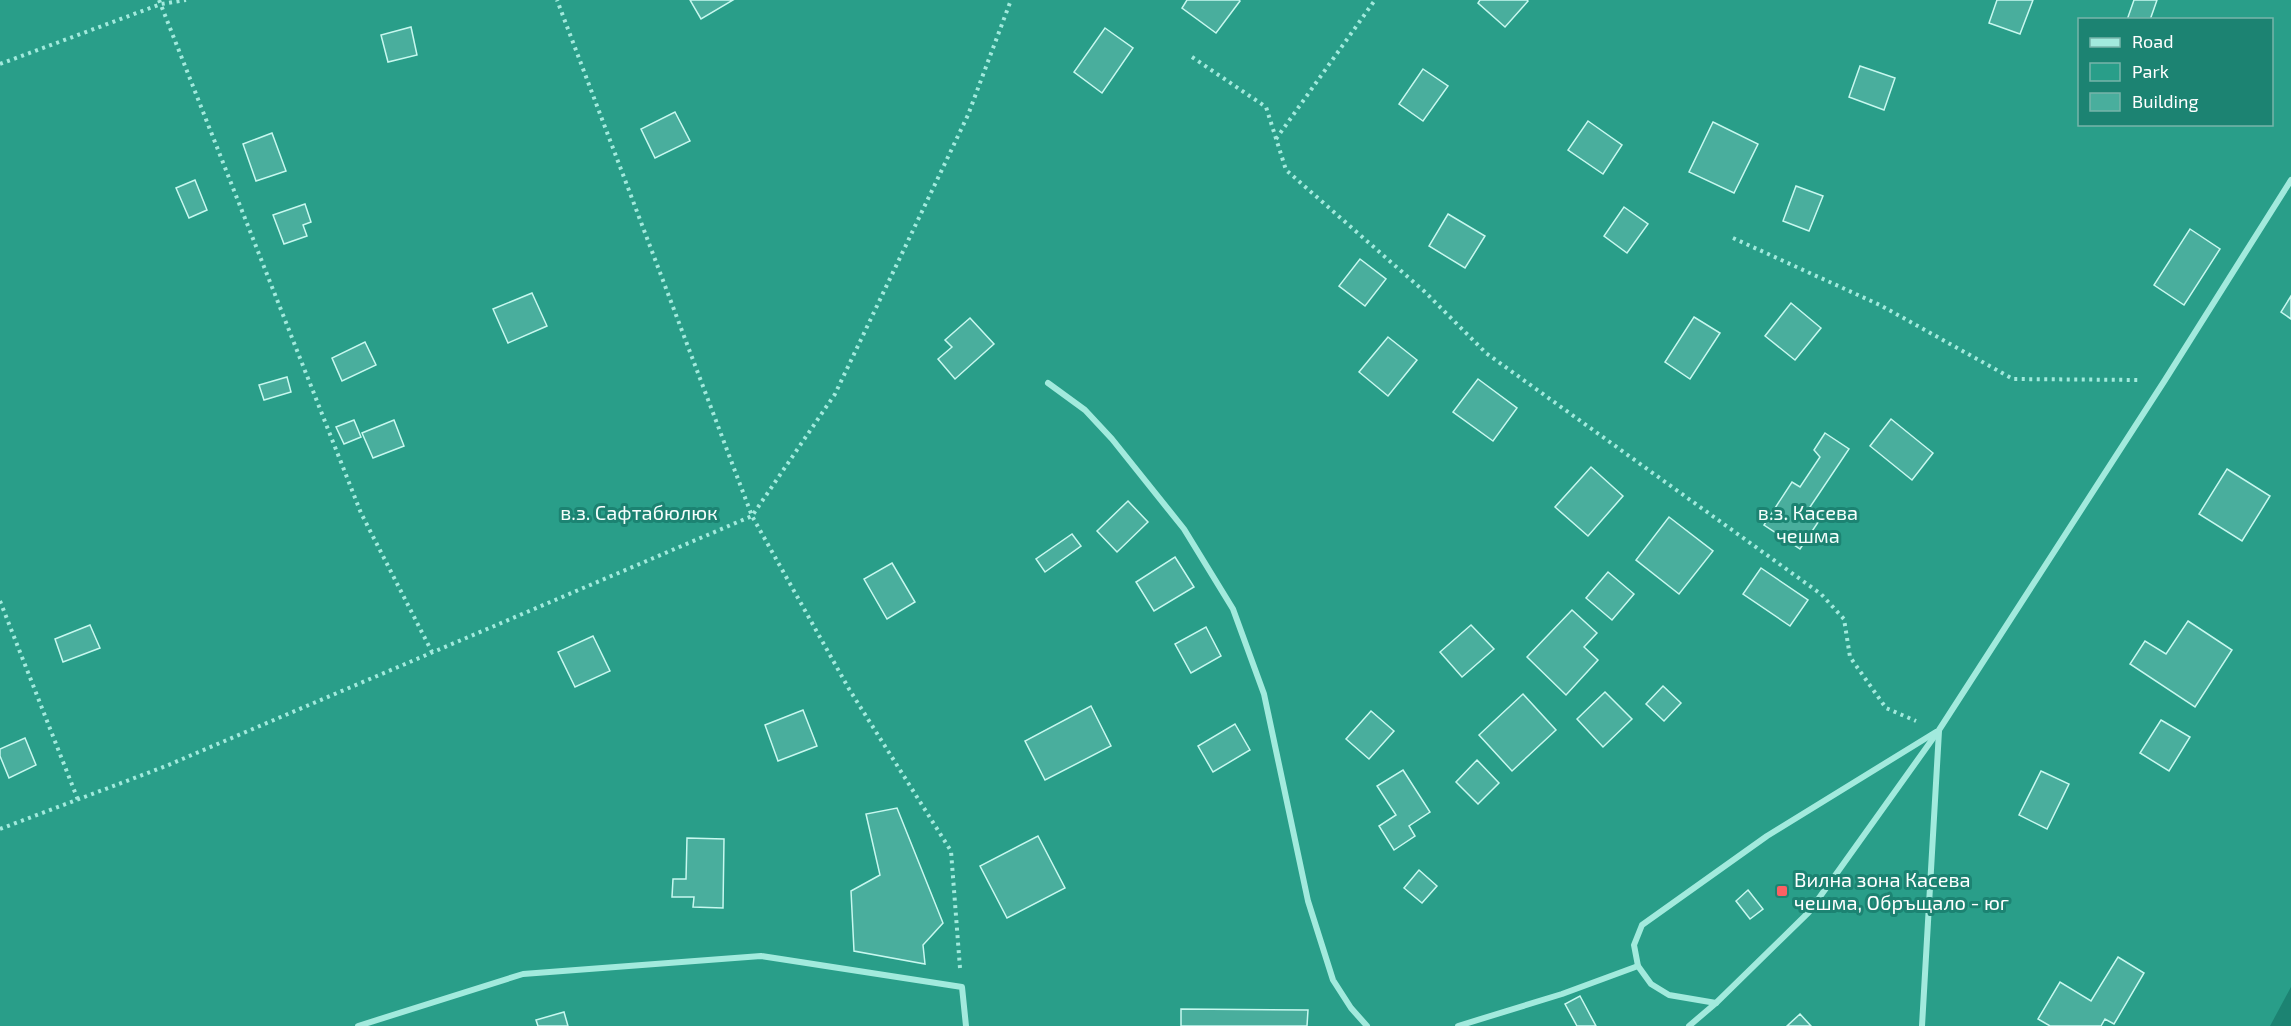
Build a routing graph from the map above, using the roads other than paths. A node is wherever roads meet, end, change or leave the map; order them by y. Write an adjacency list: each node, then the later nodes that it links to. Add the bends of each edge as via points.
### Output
1 (2291, 180): 3 (street)
2 (1048, 383): 8 (street, via 1085,410 1112,439 1184,529 1233,609 1264,694 1308,901 1333,980)
3 (1939, 730): 4 (street, via 1767,836 1642,925 1634,945); 5 (street, via 1809,912); 11 (street)
4 (1638, 966): 5 (street, via 1651,984 1669,995); 9 (street)
5 (1716, 1003): 10 (street)
6 (358, 1026): 7 (street, via 523,974 761,956 962,987)
7 (966, 1026)
8 (1367, 1026)
9 (1458, 1026)
10 (1689, 1026)
11 (1922, 1026)

